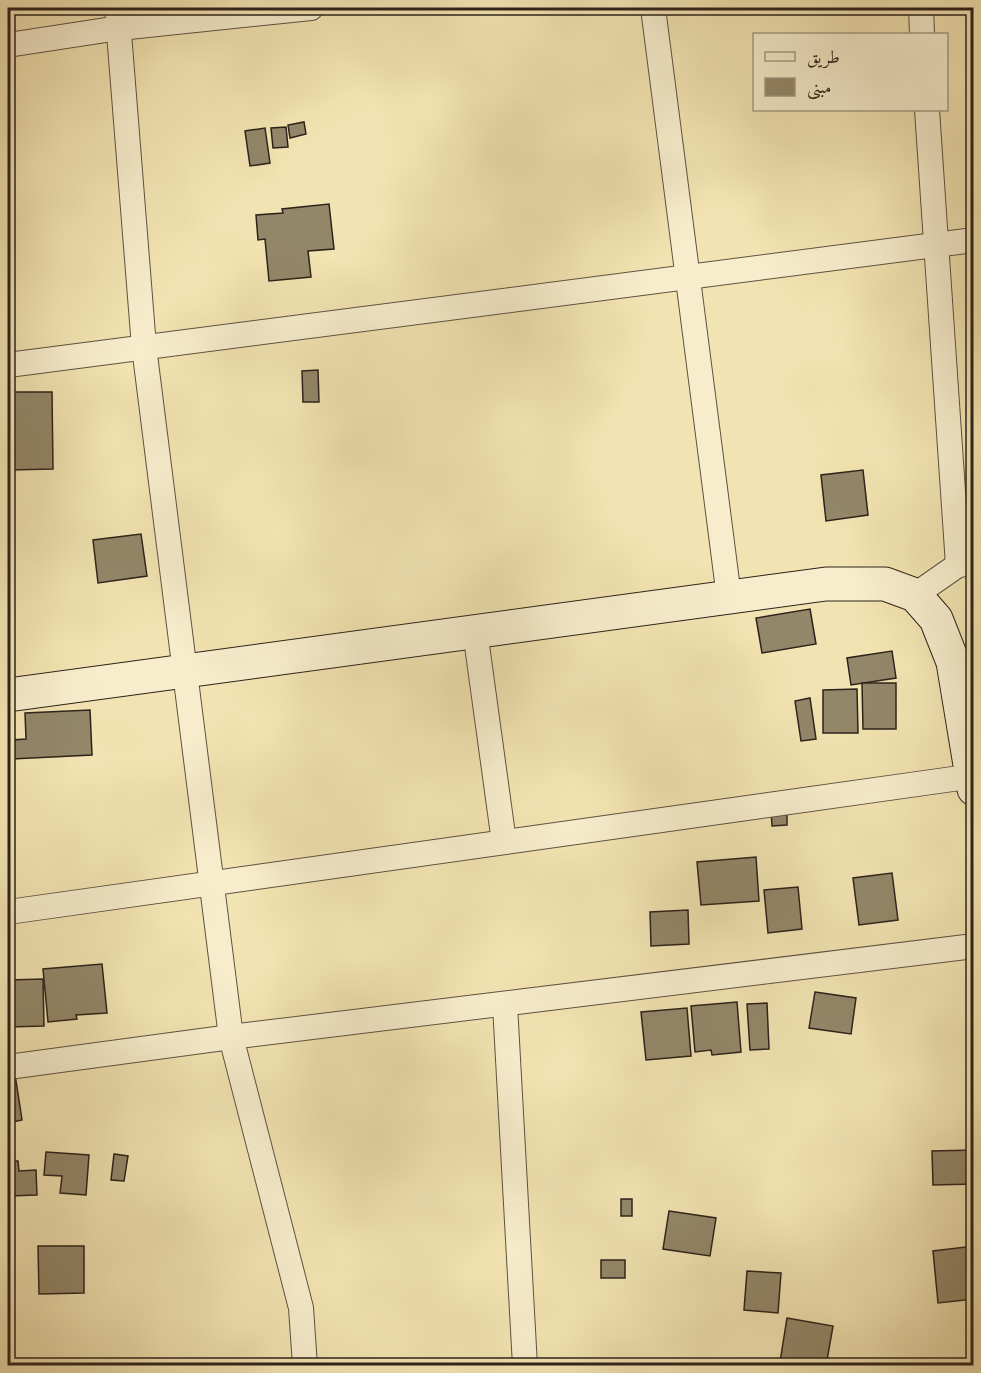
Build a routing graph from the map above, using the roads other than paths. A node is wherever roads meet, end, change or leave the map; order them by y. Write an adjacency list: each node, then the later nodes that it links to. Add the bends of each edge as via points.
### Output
1 (311, 8): 4 (street)
2 (653, 8): 10 (street)
3 (921, 8): 5 (street)
4 (118, 18): 6 (street); 11 (street)
5 (922, 33)
6 (8, 45)
7 (927, 111): 9 (street)
8 (974, 240): 9 (street)
9 (937, 245): 10 (street); 13 (street)
10 (687, 276): 11 (street); 15 (street)
11 (144, 347): 12 (street); 17 (street)
12 (8, 365)
13 (966, 564): 14 (street)
14 (915, 595): 15 (street, via 885,584 826,584); 19 (street, via 936,619 954,662)
15 (729, 597): 16 (street)
16 (475, 632): 17 (street); 20 (street)
17 (185, 671): 18 (street); 21 (street)
18 (8, 695)
19 (973, 781): 20 (street)
20 (504, 842): 21 (street)
21 (212, 883): 22 (street); 25 (street)
22 (8, 912)
23 (974, 946): 24 (street)
24 (505, 1005): 25 (street); 28 (street)
25 (231, 1037): 26 (street); 27 (street, via 301,1308)
26 (8, 1067)
27 (305, 1365)
28 (525, 1365)

